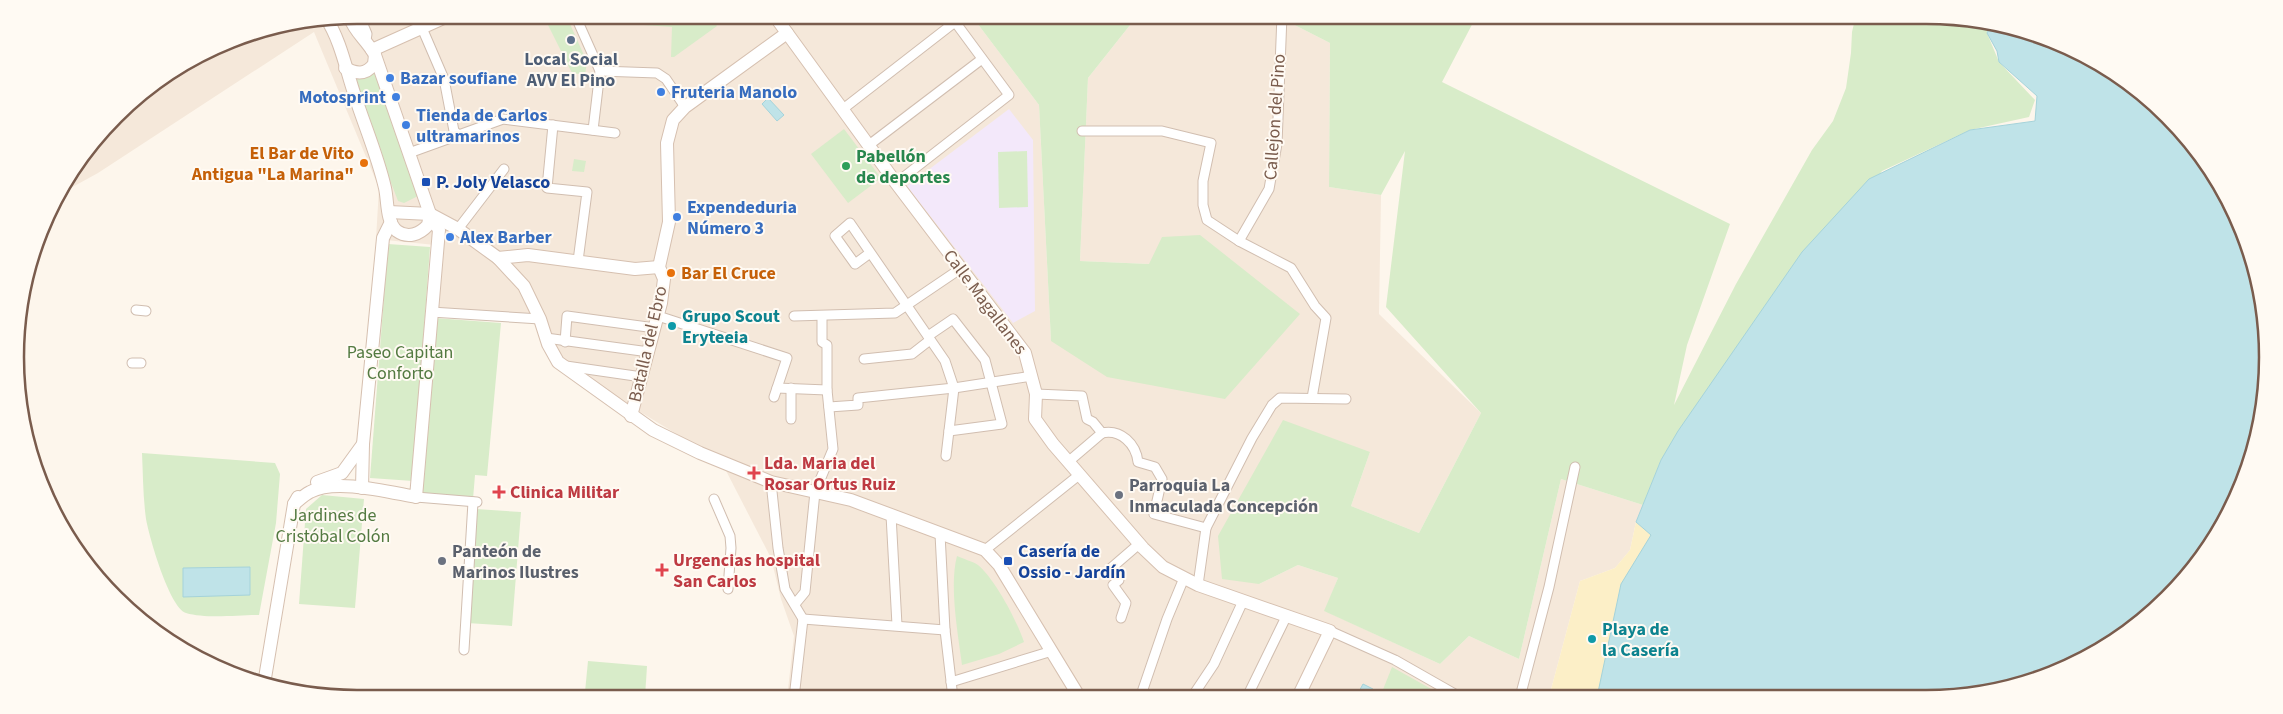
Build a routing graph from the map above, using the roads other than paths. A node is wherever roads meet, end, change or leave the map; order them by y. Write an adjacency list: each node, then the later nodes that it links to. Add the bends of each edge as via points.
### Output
1 (352, 24): 11 (street)
2 (362, 24): 14 (street)
3 (431, 24): 10 (street)
4 (579, 24): 17 (street)
5 (780, 24): 12 (street, Calle Magallanes)
6 (947, 24): 19 (street)
7 (957, 24): 15 (street)
8 (1282, 24): 32 (street, Callejon del Pino, via 1277,144 1269,189)
9 (330, 25): 13 (street)
10 (422, 28): 14 (street); 23 (street, via 444,79)
11 (354, 29): 13 (street); 14 (street)
12 (787, 33): 18 (street, Batalla del Ebro); 19 (street, Calle Magallanes)
13 (337, 36): 16 (street)
14 (371, 49): 16 (street, via 374,64 365,72 359,74); 26 (street)
15 (982, 59): 25 (street); 28 (street, via 1009,95)
16 (345, 68): 30 (street, via 384,182)
17 (600, 71): 18 (street, via 657,73 666,79); 21 (street)
18 (686, 107): 36 (street, Batalla del Ebro, via 673,120 668,143 669,222)
19 (843, 109): 25 (street, Calle Magallanes)
20 (553, 125): 21 (street); 23 (street, via 503,119); 35 (street, via 547,188 586,192)
21 (593, 130): 24 (street)
22 (1082, 131): 32 (street, via 1162,131 1211,144 1203,181 1207,220)
23 (457, 133): 26 (street)
24 (615, 133)
25 (869, 145): 28 (street, Calle Magallanes)
26 (409, 153): 29 (street)
27 (504, 169): 31 (street)
28 (896, 182): 37 (street, Calle Magallanes)
29 (430, 214): 30 (street); 30 (street, via 428,226 413,235 397,231); 31 (street); 39 (street, via 439,230)
30 (390, 217): 64 (street, via 383,238)
31 (458, 229): 34 (street)
32 (1239, 242): 57 (street, via 1291,268 1326,318)
33 (870, 253): 38 (street)
34 (498, 258): 35 (street, via 528,255); 42 (street, via 520,280)
35 (578, 261): 36 (street, via 635,269)
36 (659, 267): 43 (street, Batalla del Ebro, via 664,279)
37 (960, 268): 38 (street); 50 (street, Calle Magallanes, via 1026,353)
38 (908, 305): 41 (street, via 895,313); 45 (street)
39 (431, 312): 42 (street); 72 (street)
40 (794, 316): 41 (street)
41 (822, 317): 55 (street, via 822,342 827,345)
42 (540, 319): 44 (street)
43 (657, 322): 46 (street, via 567,316); 47 (street, Batalla del Ebro); 53 (street, via 787,358 775,392)
44 (546, 338): 46 (street); 49 (street, via 552,354)
45 (929, 338): 48 (street, via 912,354); 52 (street, via 953,319 985,360); 54 (street, via 945,361)
46 (565, 342): 47 (street)
47 (649, 352): 51 (street, Batalla del Ebro)
48 (864, 359)
49 (563, 366): 51 (street); 60 (street)
50 (1032, 376): 52 (street); 56 (street, Calle Magallanes)
51 (642, 377): 60 (street, Batalla del Ebro)
52 (991, 383): 54 (street); 62 (street, via 1002,424)
53 (791, 388): 55 (street); 61 (street)
54 (954, 388): 59 (street); 62 (street)
55 (828, 390): 59 (street)
56 (1036, 394): 63 (street, via 1082,396 1087,419); 66 (street, Calle Magallanes, via 1035,419)
57 (1312, 398): 58 (street); 76 (street, via 1280,398 1272,405)
58 (1346, 399)
59 (829, 408): 71 (street, via 833,449)
60 (631, 416): 69 (street, via 675,441)
61 (791, 420)
62 (949, 431): 65 (street)
63 (1102, 433): 66 (street); 76 (street, via 1120,434 1137,451 1138,462 1154,467 1162,479 1154,514)
64 (363, 444): 70 (street); 74 (street, via 342,473 310,485 299,494)
65 (946, 456)
66 (1068, 462): 68 (street, Calle Magallanes)
67 (1575, 466): 103 (street, via 1549,587)
68 (1079, 475): 78 (street, Calle Magallanes); 79 (street)
69 (772, 482): 71 (street); 84 (street, via 785,589)
70 (362, 488): 72 (street); 74 (street, via 320,488)
71 (814, 492): 75 (street, via 851,500); 84 (street, via 806,592)
72 (416, 497): 91 (street, via 475,502)
73 (714, 499): 82 (street, via 732,548)
74 (294, 504): 93 (street)
75 (891, 515): 77 (street); 88 (street)
76 (1206, 528): 81 (street)
77 (940, 534): 79 (street); 89 (street)
78 (1139, 544): 80 (street, Calle Magallanes, via 1163,567); 86 (street, via 1110,569 1118,580 1114,585 1126,603)
79 (985, 550): 92 (street, via 999,565)
80 (1184, 578): 81 (street, Calle Magallanes); 98 (street)
81 (1198, 586): 83 (street, Calle Magallanes)
82 (728, 589)
83 (1243, 601): 85 (street, Calle Magallanes); 99 (street, via 1214,664)
84 (795, 604): 87 (street)
85 (1287, 615): 90 (street, Calle Magallanes); 100 (street)
86 (1121, 618)
87 (803, 619): 88 (street); 95 (street)
88 (898, 626): 89 (street)
89 (945, 630): 94 (street)
90 (1330, 631): 101 (street); 102 (street, via 1395,660)
91 (464, 650)
92 (1052, 651): 94 (street); 97 (street)
93 (265, 677)
94 (951, 682): 96 (street)
95 (795, 690)
96 (952, 690)
97 (1075, 690)
98 (1143, 690)
99 (1197, 690)
100 (1250, 690)
101 (1301, 690)
102 (1448, 690)
103 (1522, 690)

